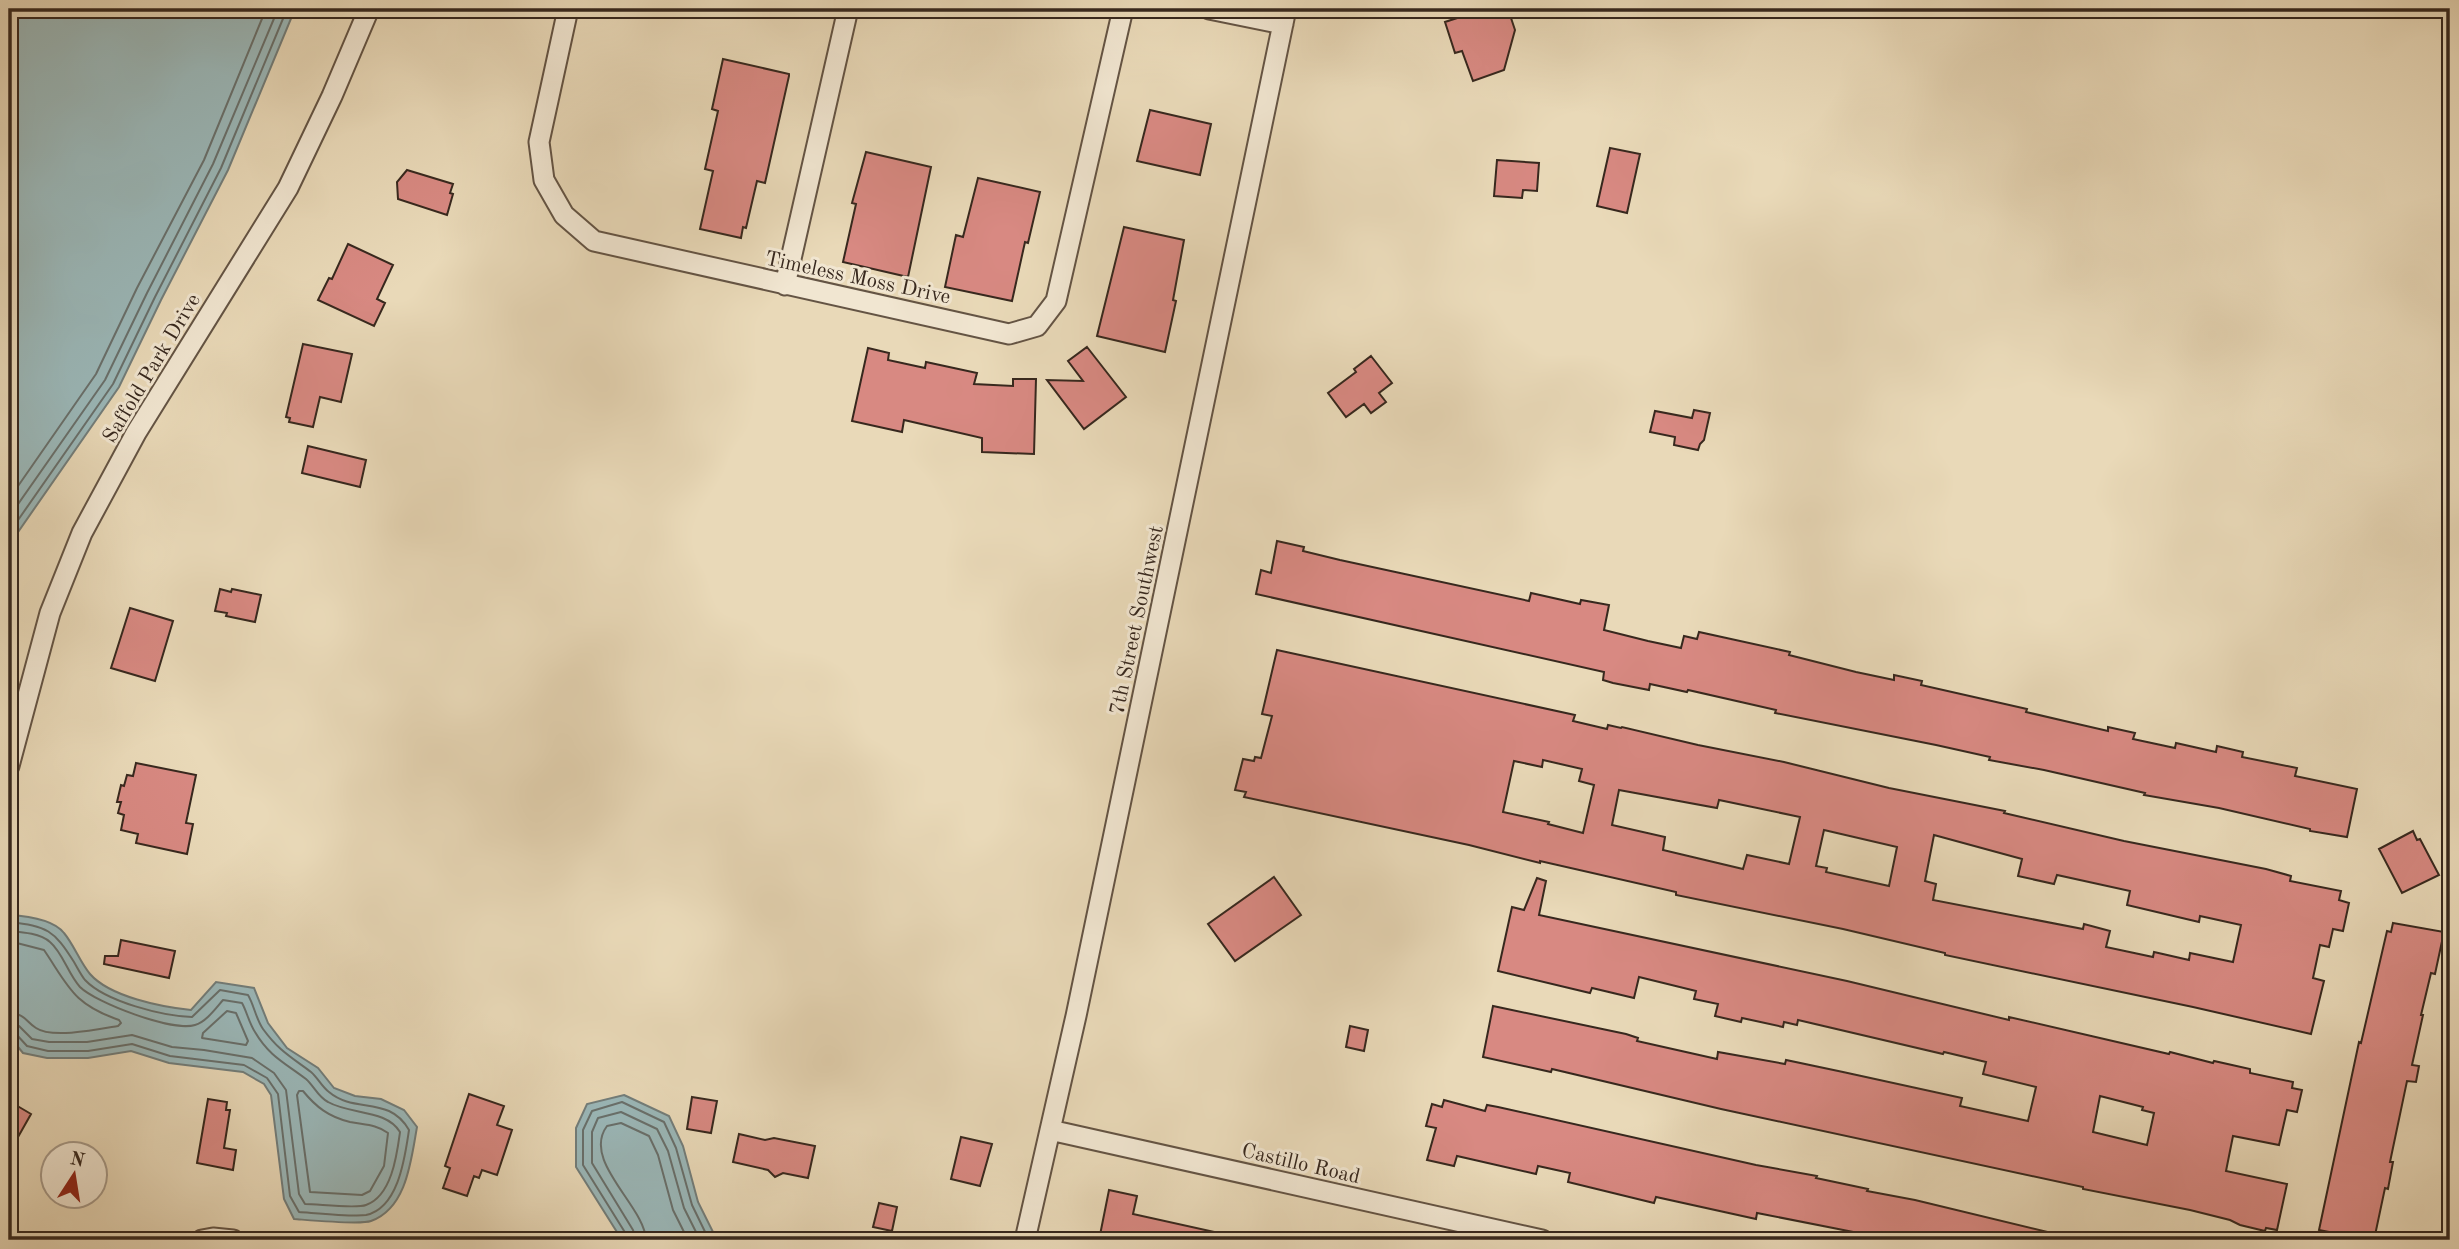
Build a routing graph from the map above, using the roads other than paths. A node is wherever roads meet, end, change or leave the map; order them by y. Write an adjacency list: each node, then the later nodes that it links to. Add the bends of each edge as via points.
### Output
1 (369, 9): 8 (street, Saffold Park Drive, via 288,188 136,433 82,533 50,612)
2 (568, 9): 7 (street, Timeless Moss Drive, via 539,142 544,180 564,215 594,241)
3 (848, 9): 7 (street)
4 (1123, 9): 7 (street, Timeless Moss Drive, via 1056,301 1037,326 1009,334)
5 (1209, 9): 6 (street)
6 (1284, 17): 9 (street, 7th Street Southwest)
7 (785, 285)
8 (9, 766)
9 (1050, 1130): 12 (street, 7th Street Southwest); 13 (street, Castillo Road)
10 (202, 1240): 11 (street)
11 (233, 1240)
12 (1025, 1240)
13 (1542, 1240)

